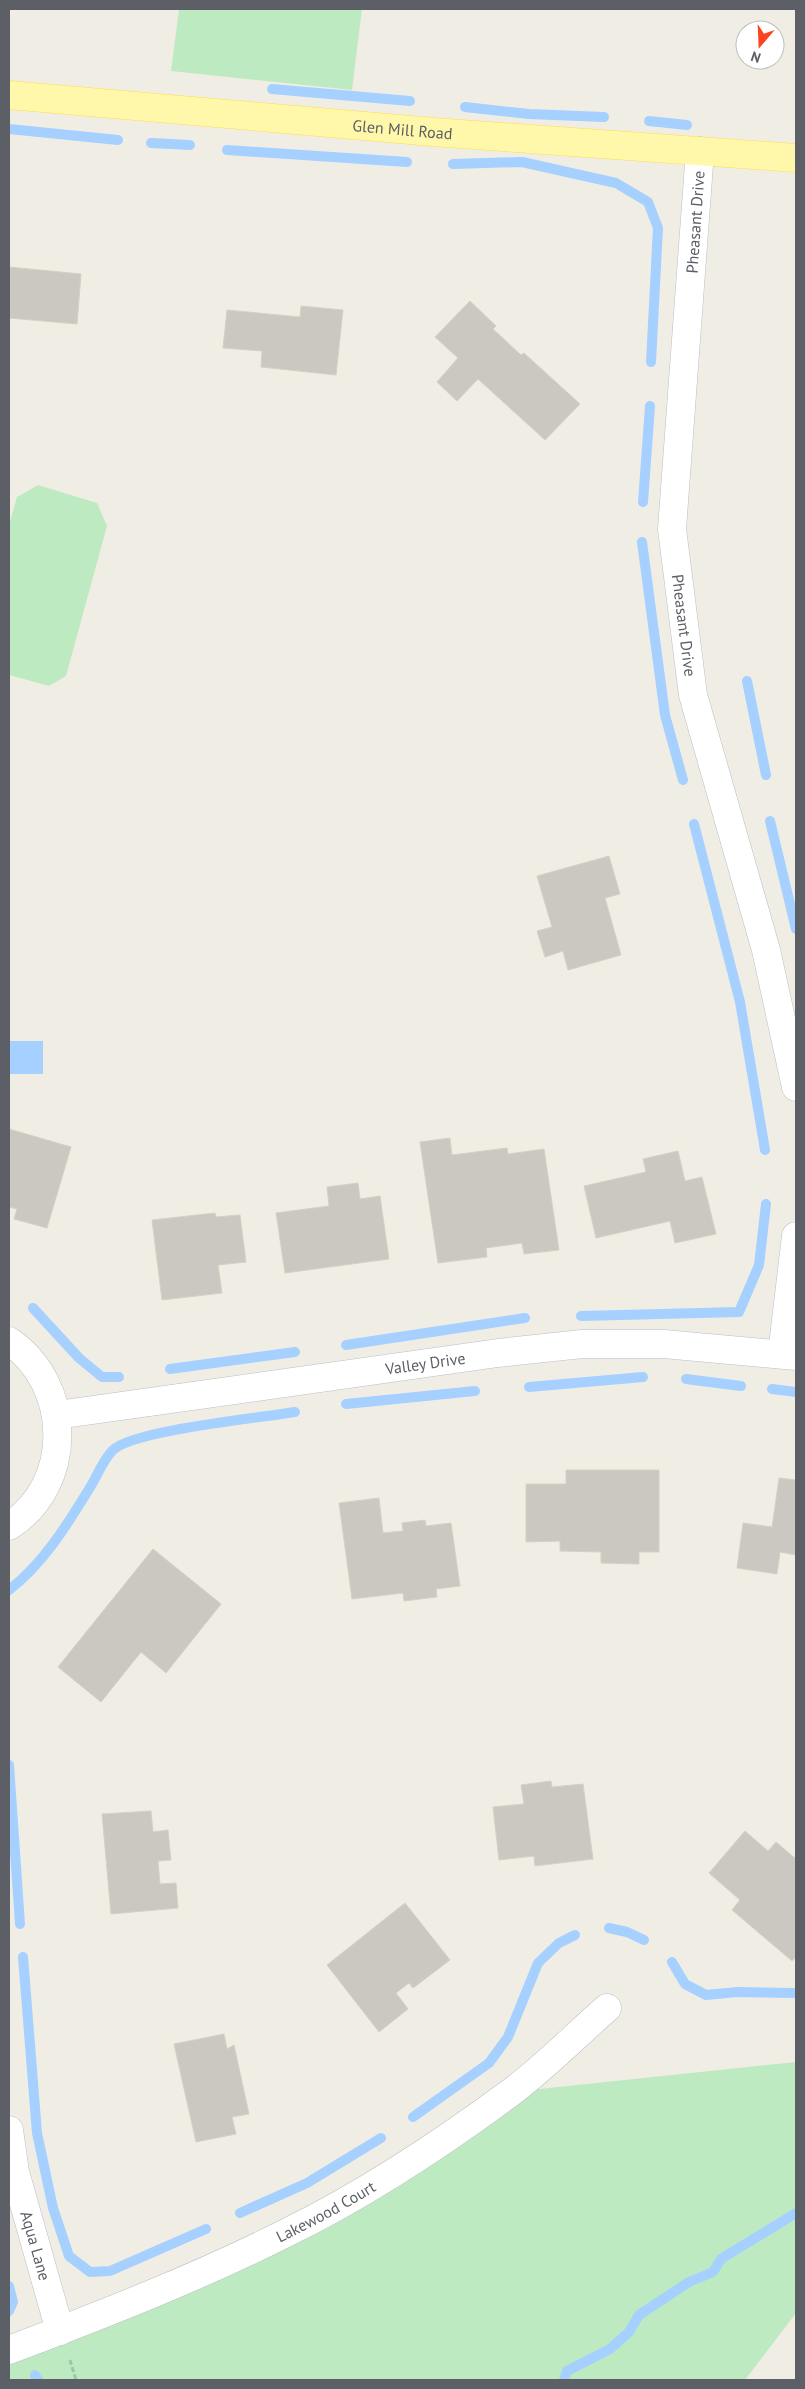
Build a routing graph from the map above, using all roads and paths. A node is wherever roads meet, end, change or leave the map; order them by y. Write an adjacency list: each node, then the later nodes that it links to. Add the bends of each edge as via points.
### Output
1 (9, 96): 2 (main road, Glen Mill Road)
2 (700, 151): 3 (main road, Glen Mill Road); 4 (street, Pheasant Drive, via 672,529 693,695 766,950)
3 (796, 158)
4 (796, 1087)
5 (796, 1236): 7 (street)
6 (9, 1341): 8 (street, via 23,1351 45,1380)
7 (789, 1355): 8 (street, Valley Drive, via 664,1344 582,1344 489,1354)
8 (57, 1415): 9 (street, via 57,1452 44,1489 21,1518)
9 (9, 1526)
10 (607, 2008): 12 (street, Lakewood Court, via 512,2092 414,2159 346,2200 229,2261)
11 (9, 2130): 12 (street, Aqua Lane, via 15,2172)
12 (60, 2331): 13 (street, Lakewood Court)
13 (9, 2350)

